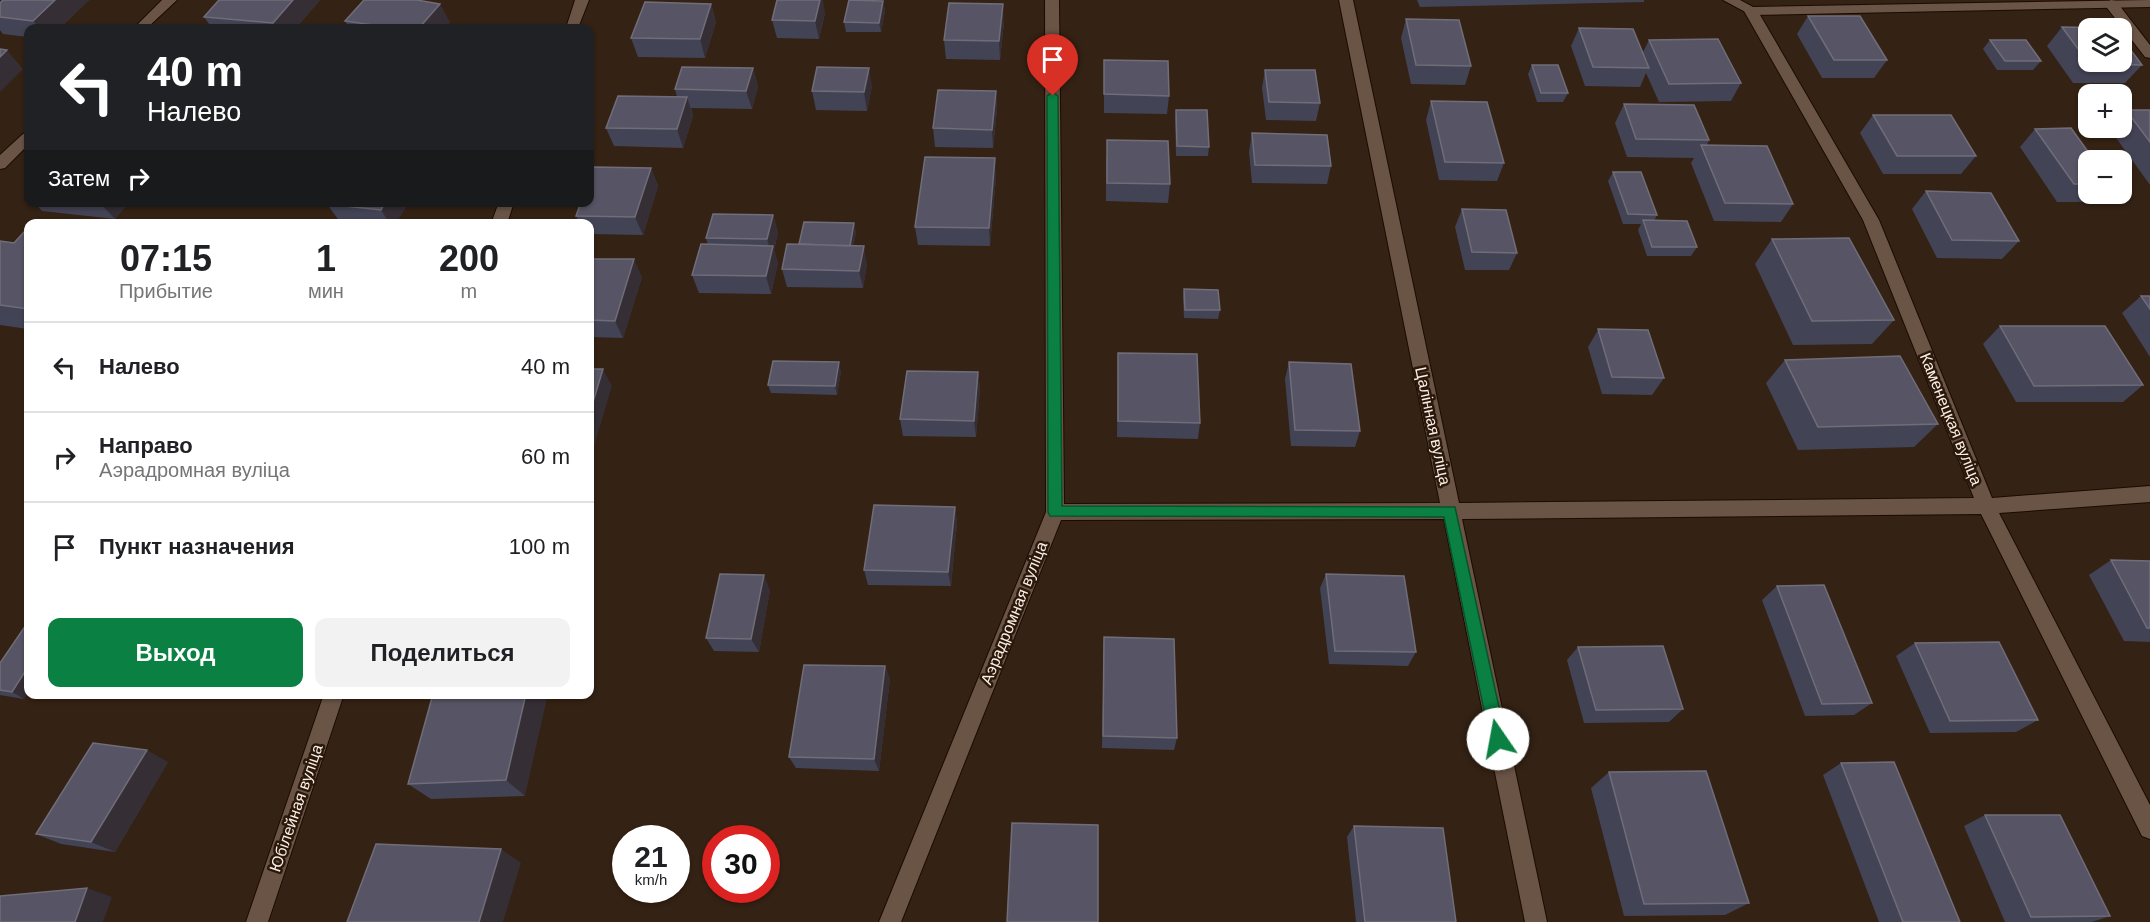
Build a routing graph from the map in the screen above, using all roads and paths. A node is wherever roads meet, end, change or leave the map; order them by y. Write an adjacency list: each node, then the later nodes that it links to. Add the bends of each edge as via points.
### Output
1 (170, 0): 9 (street)
2 (582, 0): 10 (street)
3 (1052, 0): 17 (street, Аэрадромная вуліца)
4 (1346, 0): 16 (street, Цалінная вуліца)
5 (1730, 0): 8 (street)
6 (2150, 3): 7 (street)
7 (2111, 4): 8 (street); 11 (street)
8 (1751, 11): 15 (street, Каменецкая вуліца, via 1871,220)
9 (144, 24)
10 (573, 24)
11 (2150, 54)
12 (24, 141): 13 (street)
13 (0, 164)
14 (2150, 494): 15 (street)
15 (1986, 506): 16 (street); 19 (street, Каменецкая вуліца)
16 (1450, 511): 17 (street); 22 (street, Цалінная вуліца)
17 (1055, 512): 21 (street, Аэрадромная вуліца)
18 (332, 699): 20 (street, Юбілейная вуліца)
19 (2150, 828)
20 (257, 922)
21 (890, 922)
22 (1536, 922)

